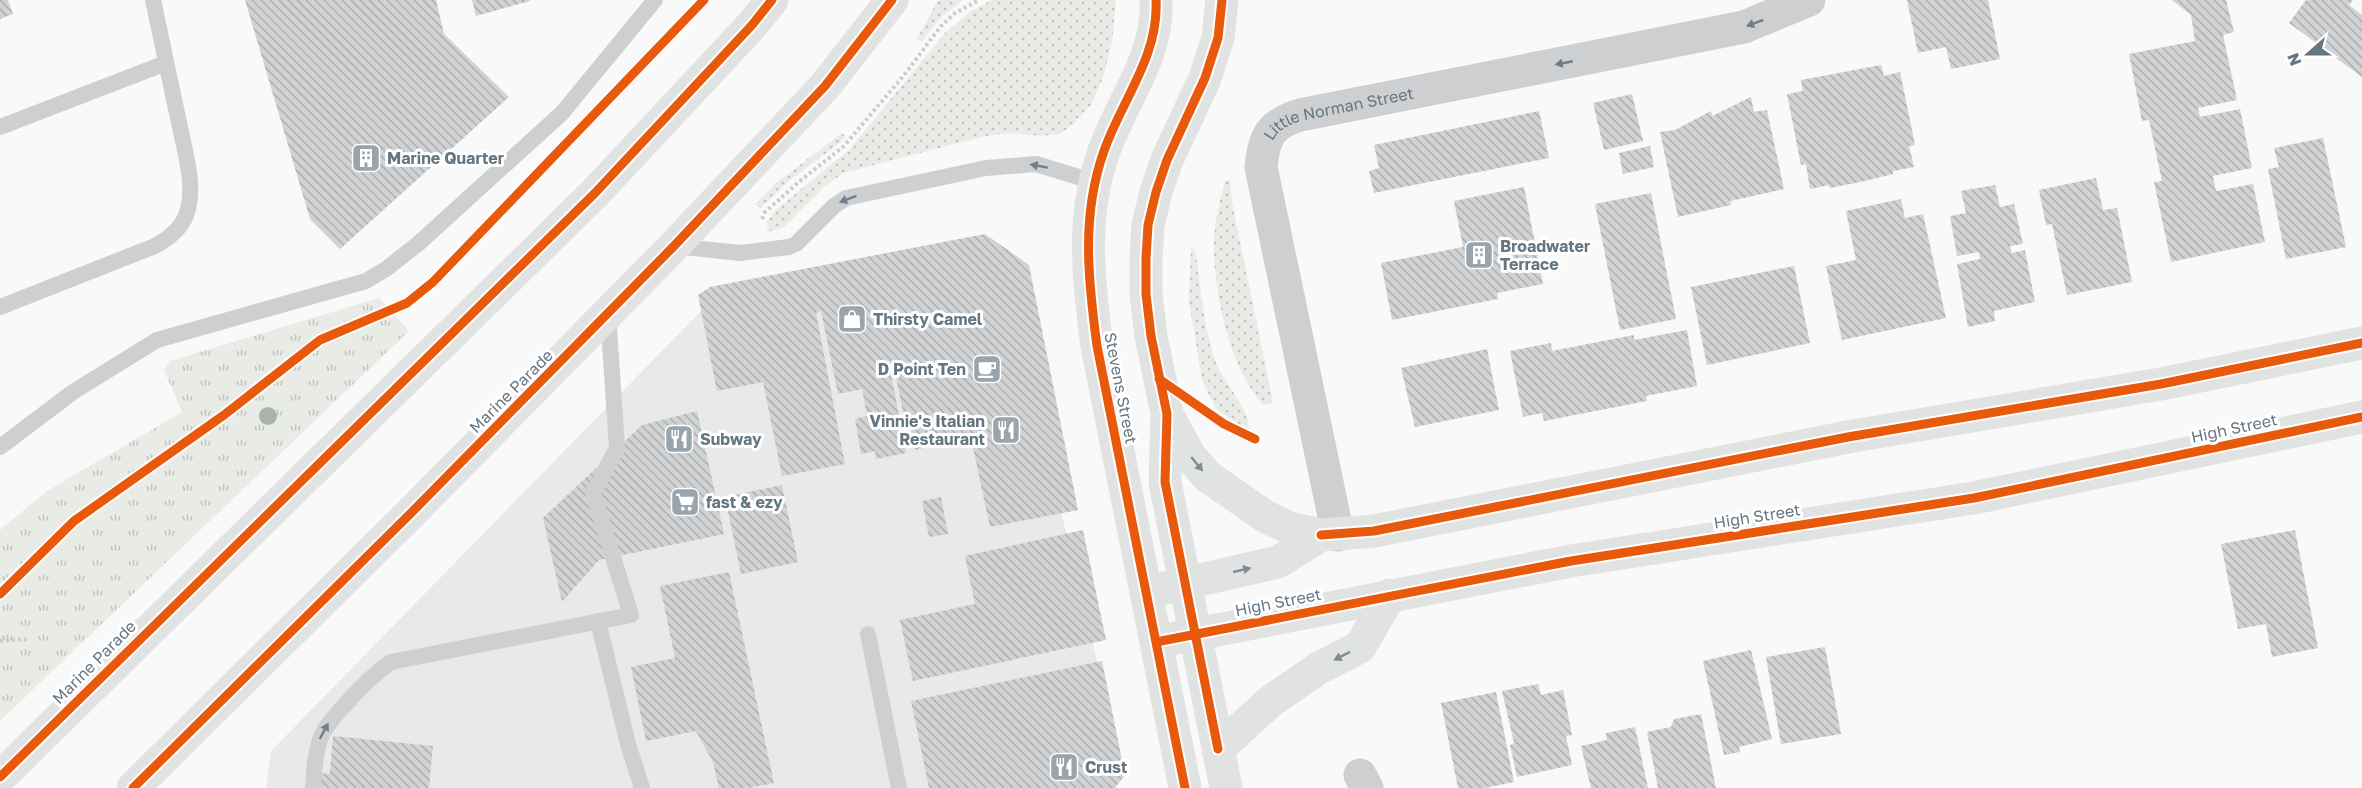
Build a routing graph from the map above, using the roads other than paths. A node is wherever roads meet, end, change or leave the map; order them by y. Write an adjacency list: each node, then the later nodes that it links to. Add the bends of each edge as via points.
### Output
1 (153, 0): 8 (lane)
2 (655, 0): 17 (lane, via 562,113 386,269 366,280 157,340 73,392)
3 (772, 0): 27 (main road, Marine Parade, via 595,193)
4 (892, 0): 11 (main road, Marine Parade, via 825,86)
5 (1156, 0): 10 (main road, Stevens Street, via 1152,42 1105,149)
6 (1222, 0): 15 (main road, via 1218,38 1205,78 1167,160 1148,225 1146,294)
7 (1809, 0): 18 (street, Little Norman Street, one-way to 18, via 1744,27 1300,115 1275,126 1263,144 1261,166)
8 (166, 63): 9 (lane); 12 (lane, via 190,187 188,210 181,226 155,246)
9 (0, 127)
10 (1095, 182): 11 (lane, one-way to 11, via 1036,164 986,168 846,198 796,244 774,250 740,253); 20 (main road, Stevens Street, via 1087,252 1090,294)
11 (674, 246): 13 (main road, Marine Parade)
12 (0, 307)
13 (608, 314): 22 (lane, via 617,448 593,493 631,615); 28 (main road, Marine Parade)
14 (2362, 343): 18 (main road, via 1374,531)
15 (1167, 414): 18 (main road, one-way to 18, via 1180,440 1207,476 1266,517 1290,528); 19 (main road, via 1165,482)
16 (2362, 417): 21 (main road, High Street, via 1974,498 1571,561)
17 (0, 447)
18 (1329, 535): 19 (main road, one-way to 18, via 1278,562)
19 (1185, 583): 20 (main road); 24 (main road)
20 (1147, 592): 25 (main road, Stevens Street)
21 (1390, 595): 24 (main road, High Street); 26 (main road, one-way to 26, via 1360,647 1319,668 1271,701)
22 (598, 621): 29 (lane, one-way to 22, via 316,755 326,727 385,666 397,660); 30 (lane)
23 (868, 634): 31 (lane)
24 (1196, 634): 25 (main road, High Street); 26 (main road)
25 (1156, 642): 32 (main road, Stevens Street)
26 (1218, 749): 33 (main road)
27 (0, 777)
28 (133, 788)
29 (313, 788)
30 (642, 788)
31 (899, 788)
32 (1185, 788)
33 (1226, 788)

